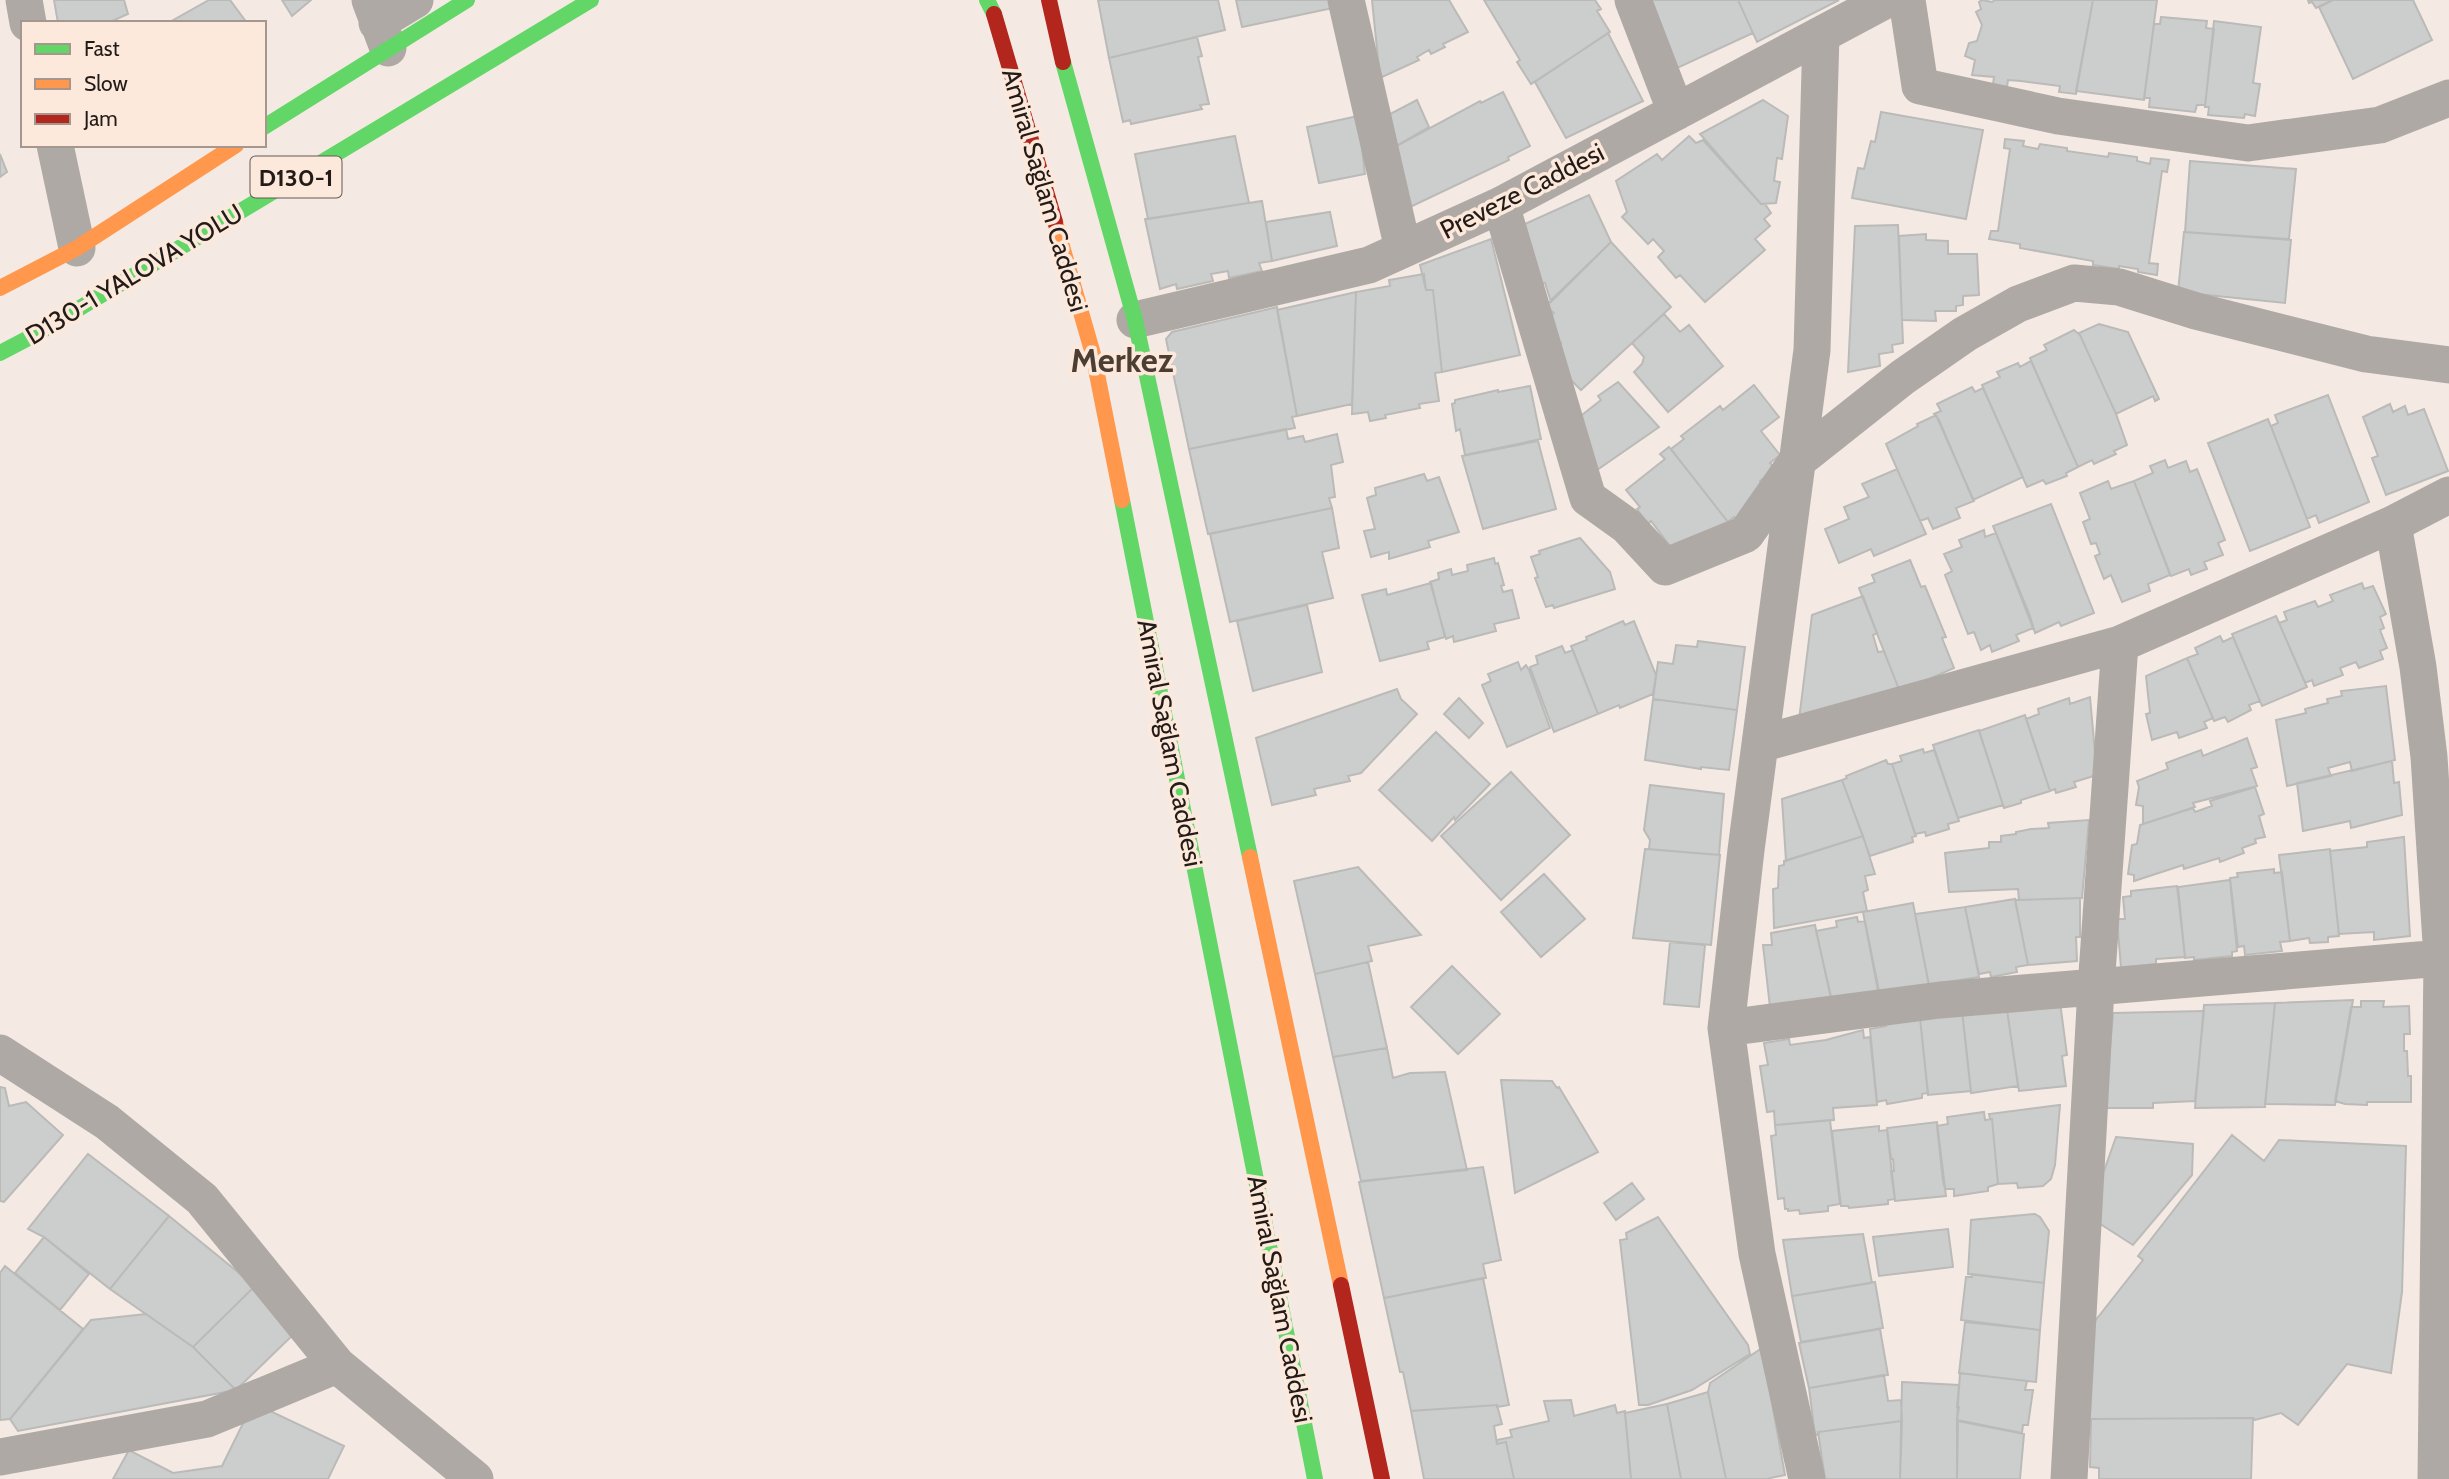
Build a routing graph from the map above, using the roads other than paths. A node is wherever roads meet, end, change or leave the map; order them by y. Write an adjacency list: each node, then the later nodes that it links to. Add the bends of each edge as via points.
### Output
1 (24, 0): 11 (street)
2 (415, 0): 12 (street)
3 (467, 0): 12 (main road, D130-1)
4 (591, 0): 24 (main road, D130-1 YALOVA YOLU / D130-1)
5 (1049, 0): 23 (main road, Amiral Sağlam Caddesi)
6 (1346, 0): 21 (street)
7 (1633, 0): 15 (street)
8 (1886, 0): 13 (street, Preveze Caddesi)
9 (1907, 0): 14 (street, via 1920,86 2058,116 2248,143 2380,125)
10 (991, 5): 38 (main road, Amiral Sağlam Caddesi, via 1093,354)
11 (29, 21)
12 (378, 24): 16 (main road, D130-1)
13 (1821, 35): 15 (street, Preveze Caddesi); 26 (street, via 1812,350)
14 (2449, 99)
15 (1676, 112): 19 (street, Preveze Caddesi)
16 (266, 125)
17 (55, 147): 20 (street)
18 (233, 147): 20 (main road, D130-1)
19 (1501, 205): 21 (street, Preveze Caddesi); 26 (street, via 1588,498 1627,526 1665,567 1746,534)
20 (77, 247): 22 (main road, D130-1)
21 (1403, 249): 23 (street, Preveze Caddesi, via 1369,265)
22 (0, 288)
23 (1135, 320): 39 (main road, Amiral Sağlam Caddesi)
24 (0, 353)
25 (2449, 365): 26 (street, via 2367,354 2119,287 2074,283 2018,304 1965,334)
26 (1797, 461): 30 (street)
27 (2449, 495): 28 (street)
28 (2393, 524): 29 (street); 31 (street, via 2429,757)
29 (2120, 644): 30 (street); 32 (street)
30 (1760, 744): 33 (street)
31 (2442, 958): 32 (street); 42 (street)
32 (2095, 988): 33 (street, via 1940,1000); 41 (street)
33 (1726, 1028): 40 (street, via 1758,1254)
34 (0, 1053): 35 (street, via 107,1122 202,1199)
35 (337, 1365): 36 (street, via 207,1419); 37 (street)
36 (0, 1457)
37 (470, 1477)
38 (1315, 1479)
39 (1382, 1479)
40 (1807, 1479)
41 (2069, 1479)
42 (2436, 1479)

